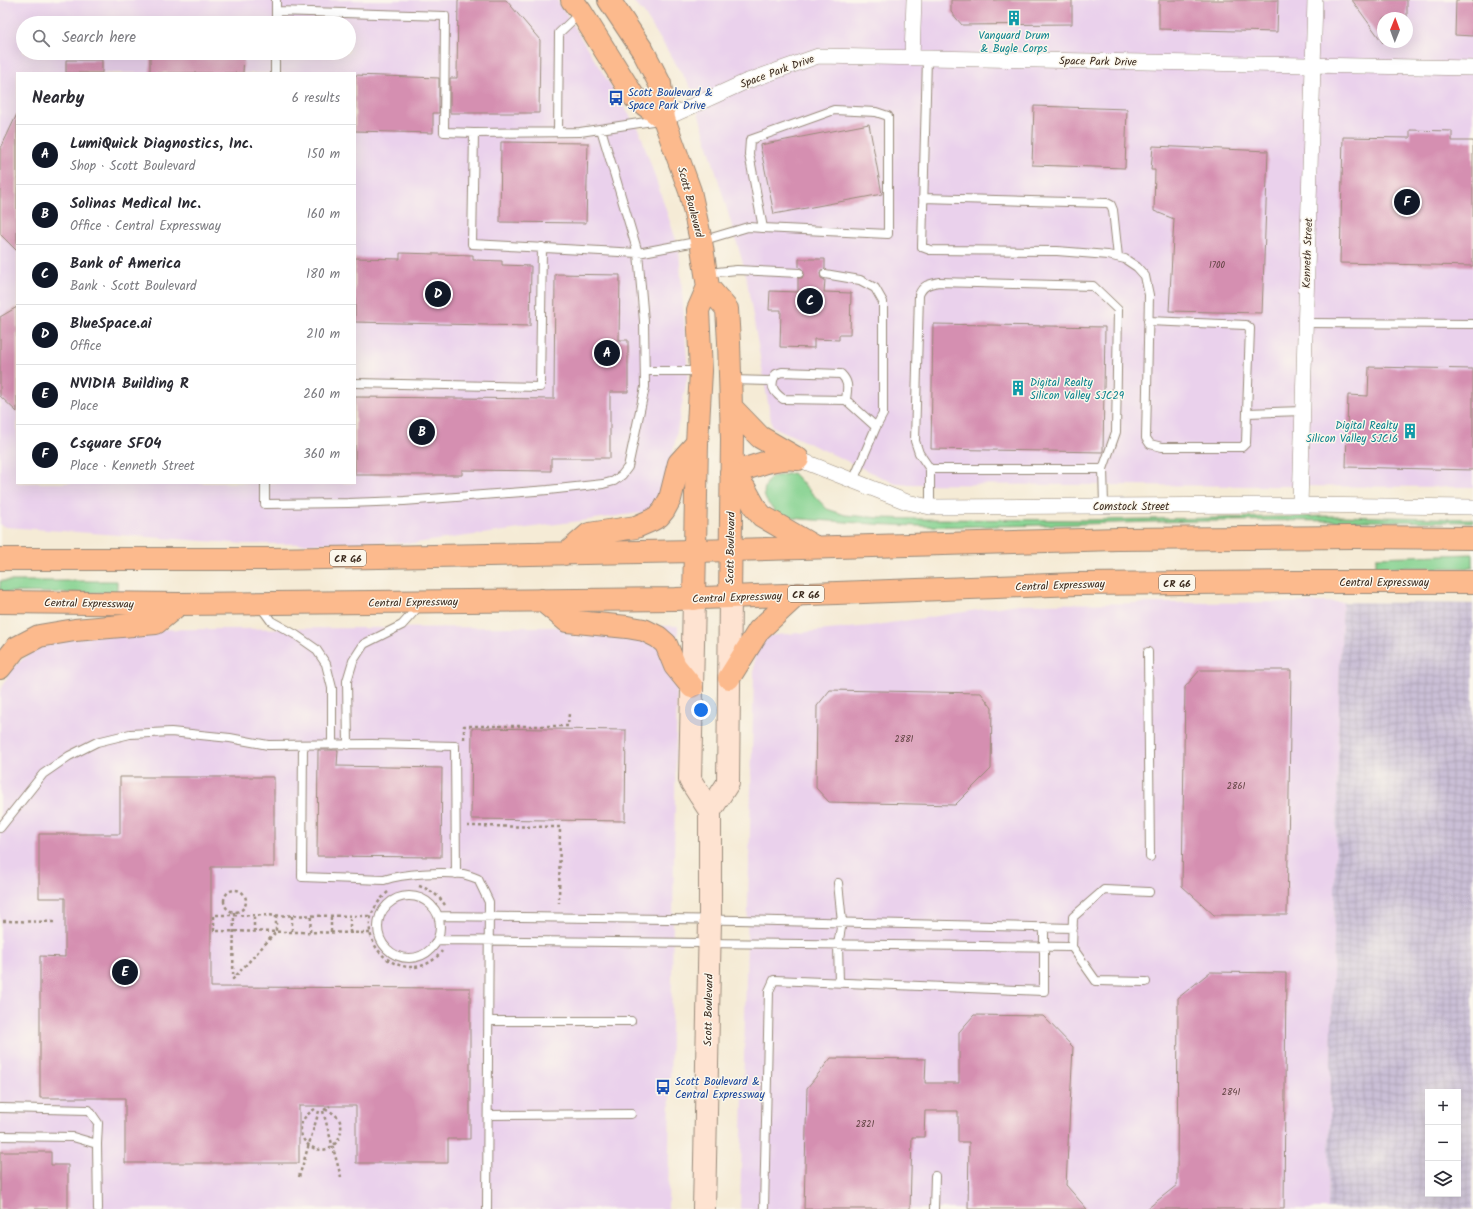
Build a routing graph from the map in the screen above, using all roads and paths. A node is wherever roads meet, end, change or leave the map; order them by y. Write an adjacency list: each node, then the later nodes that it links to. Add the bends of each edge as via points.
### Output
1 (276, 0): 6 (lane)
2 (609, 0): 13 (main road, Scott Boulevard, via 643,51 660,84)
3 (914, 0): 8 (street)
4 (1315, 0): 10 (street, Kenneth Street)
5 (577, 6): 13 (main road, via 634,97); 15 (lane, via 558,33)
6 (276, 11): 7 (lane); 16 (lane, via 445,16 444,132)
7 (276, 16)
8 (920, 58): 10 (street, Space Park Drive); 13 (street, Space Park Drive, via 818,56 745,82); 17 (lane)
9 (275, 60): 12 (lane)
10 (1313, 64): 11 (street, Space Park Drive); 27 (street, Kenneth Street)
11 (1473, 68)
12 (275, 72)
13 (664, 119): 14 (lane); 19 (main road, Scott Boulevard, via 690,191)
14 (601, 129): 15 (lane); 21 (lane)
15 (558, 132): 16 (lane)
16 (474, 133): 20 (lane, via 472,244)
17 (923, 198): 22 (lane, via 1107,203 1113,210); 22 (lane, via 922,247 930,250 1057,250)
18 (763, 228): 18 (lane, via 888,234 888,116 876,112 834,110 750,140 749,154); 19 (lane, via 748,227)
19 (701, 241): 21 (lane); 25 (main road, Scott Boulevard)
20 (542, 247): 21 (lane); 33 (lane, via 540,387)
21 (638, 253): 29 (lane)
22 (1118, 258): 26 (lane, via 1125,259 1145,276 1149,295)
23 (798, 273): 25 (lane, via 737,270)
24 (825, 274): 38 (lane, via 860,280 875,288 883,302 883,414)
25 (707, 280): 30 (main road, via 698,310); 31 (main road, Scott Boulevard, via 727,309)
26 (1148, 321): 37 (lane, via 1246,325 1250,328); 37 (lane, via 1146,438 1150,444 1162,448 1242,447 1246,443)
27 (1305, 323): 28 (lane); 36 (street, Kenneth Street)
28 (1473, 324)
29 (645, 371): 30 (lane); 45 (lane, via 643,396 628,467 614,481 604,484 404,501 265,504)
30 (701, 371): 39 (main road)
31 (730, 380): 32 (lane); 35 (main road, Scott Boulevard)
32 (772, 381): 34 (lane, via 777,395 783,399); 34 (lane, via 776,374 782,372 841,374 846,379)
33 (356, 383)
34 (846, 400): 38 (lane)
35 (731, 407): 40 (main road, via 760,437); 43 (main road, Scott Boulevard)
36 (1303, 411): 37 (lane); 46 (street, Kenneth Street)
37 (1247, 413)
38 (876, 427): 44 (lane)
39 (697, 443): 53 (main road); 54 (main road, via 679,463 670,499 659,516 636,527 589,534)
40 (798, 460): 43 (main road, via 787,458 769,461); 44 (street, Comstock Street)
41 (1103, 468): 42 (lane); 42 (lane, via 1116,432 1118,310 1093,286 939,282 926,285 919,295 915,441); 47 (lane)
42 (930, 469): 48 (lane)
43 (731, 473): 51 (main road, via 762,516); 52 (main road, Scott Boulevard)
44 (853, 481): 48 (street, Comstock Street, via 907,502)
45 (265, 484)
46 (1300, 505): 47 (street, Comstock Street); 49 (street, Comstock Street)
47 (1104, 506): 48 (street, Comstock Street)
48 (930, 507)
49 (1473, 507)
50 (1473, 538): 51 (main road, CR G6, via 1118,540)
51 (815, 547): 52 (main road, CR G6)
52 (731, 550): 53 (main road, CR G6); 58 (main road, Scott Boulevard)
53 (695, 551): 54 (main road, CR G6); 59 (main road)
54 (566, 554): 55 (main road, CR G6)
55 (0, 560)
56 (1473, 582): 57 (main road, Central Expressway / CR G6, via 1078,584)
57 (798, 594): 58 (main road, Central Expressway / CR G6); 67 (main road, via 758,630)
58 (730, 597): 59 (main road, Central Expressway / CR G6); 67 (main road, Scott Boulevard)
59 (694, 598): 60 (main road, Central Expressway / CR G6); 68 (main road)
60 (542, 600): 62 (main road, Central Expressway / CR G6); 68 (main road, via 567,620 644,630 658,637 666,644 675,666)
61 (0, 602): 64 (main road, Central Expressway / CR G6)
62 (423, 602): 63 (main road, Central Expressway / CR G6); 71 (lane, via 402,624 364,644 353,661 347,681)
63 (258, 603): 64 (main road, Central Expressway / CR G6); 73 (lane, via 271,621 316,649 326,664 332,688)
64 (179, 604): 66 (main road, via 156,623 39,636 16,648)
65 (1148, 652): 77 (lane)
66 (0, 668)
67 (729, 678): 74 (main road, Scott Boulevard, via 728,783)
68 (692, 687): 74 (main road, via 690,780)
69 (569, 713): 70 (path, via 568,726 464,726)
70 (464, 741)
71 (348, 744): 73 (lane); 78 (lane, via 455,746)
72 (303, 745): 73 (lane); 76 (lane, via 268,745 171,732 130,734 98,742 69,756 43,774); 78 (lane, via 302,877 384,880 414,874)
73 (332, 745)
74 (710, 811): 95 (main road, Scott Boulevard)
75 (464, 826): 83 (path, via 560,827)
76 (0, 828)
77 (1150, 857)
78 (456, 874): 94 (lane, via 478,879 490,902)
79 (838, 883): 98 (lane)
80 (415, 885): 93 (path, via 428,889 439,897)
81 (389, 891): 91 (path, via 378,900)
82 (1149, 892): 100 (lane, via 1104,890 1073,917)
83 (559, 903)
84 (234, 914): 84 (path, via 226,907 224,900 230,892 236,891 245,897 245,904); 85 (path); 101 (path); 101 (path, via 214,915 214,931)
85 (254, 915): 86 (path); 102 (path)
86 (276, 916): 87 (path); 103 (path)
87 (292, 916): 88 (path); 104 (path)
88 (311, 916): 89 (path); 105 (path)
89 (331, 916): 90 (path); 106 (path)
90 (350, 916): 91 (path); 107 (path)
91 (371, 916): 108 (path)
92 (439, 916): 93 (lane); 109 (lane); 109 (lane, via 425,900 404,895 385,906 379,915 377,925 384,946 402,958 423,955 432,949)
93 (450, 916): 94 (lane)
94 (490, 917): 95 (lane); 111 (lane)
95 (710, 920): 98 (lane); 112 (main road, Scott Boulevard)
96 (3, 921): 97 (path)
97 (56, 922)
98 (842, 922): 99 (lane); 113 (lane)
99 (1044, 927): 100 (lane); 114 (lane)
100 (1073, 928): 115 (lane)
101 (234, 931): 102 (path); 103 (path, via 233,979)
102 (254, 932): 103 (path)
103 (276, 932): 104 (path)
104 (292, 932): 105 (path)
105 (310, 932): 106 (path)
106 (331, 932): 107 (path)
107 (350, 932): 108 (path)
108 (370, 933): 110 (path, via 375,946 389,961 410,967 430,962 446,947)
109 (438, 940): 110 (lane)
110 (448, 940): 111 (lane)
111 (489, 940): 112 (lane); 118 (lane)
112 (710, 944): 113 (lane); 136 (main road, Scott Boulevard)
113 (838, 945): 114 (lane); 116 (lane)
114 (1044, 946): 115 (lane); 116 (lane, via 1044,991)
115 (1072, 947): 117 (lane, via 1096,981)
116 (839, 982): 137 (lane, via 774,980 769,991)
117 (1146, 982)
118 (489, 1021): 119 (lane); 126 (lane)
119 (631, 1021)
120 (312, 1106): 123 (path)
121 (330, 1106): 124 (path)
122 (0, 1108): 128 (lane, via 89,1110 98,1123)
123 (315, 1110): 124 (path); 129 (path, via 308,1114 301,1125 302,1137)
124 (323, 1110): 129 (path); 130 (path); 130 (path, via 334,1113 341,1124 340,1138)
125 (631, 1114): 126 (lane)
126 (488, 1115): 135 (lane)
127 (0, 1136): 128 (lane, via 73,1137)
128 (97, 1144): 134 (lane)
129 (309, 1146): 130 (path, via 323,1150); 132 (path)
130 (332, 1146): 133 (path)
131 (935, 1176): 138 (lane)
132 (300, 1177)
133 (341, 1177)
134 (98, 1209)
135 (487, 1209)
136 (704, 1209)
137 (764, 1209)
138 (934, 1209)

